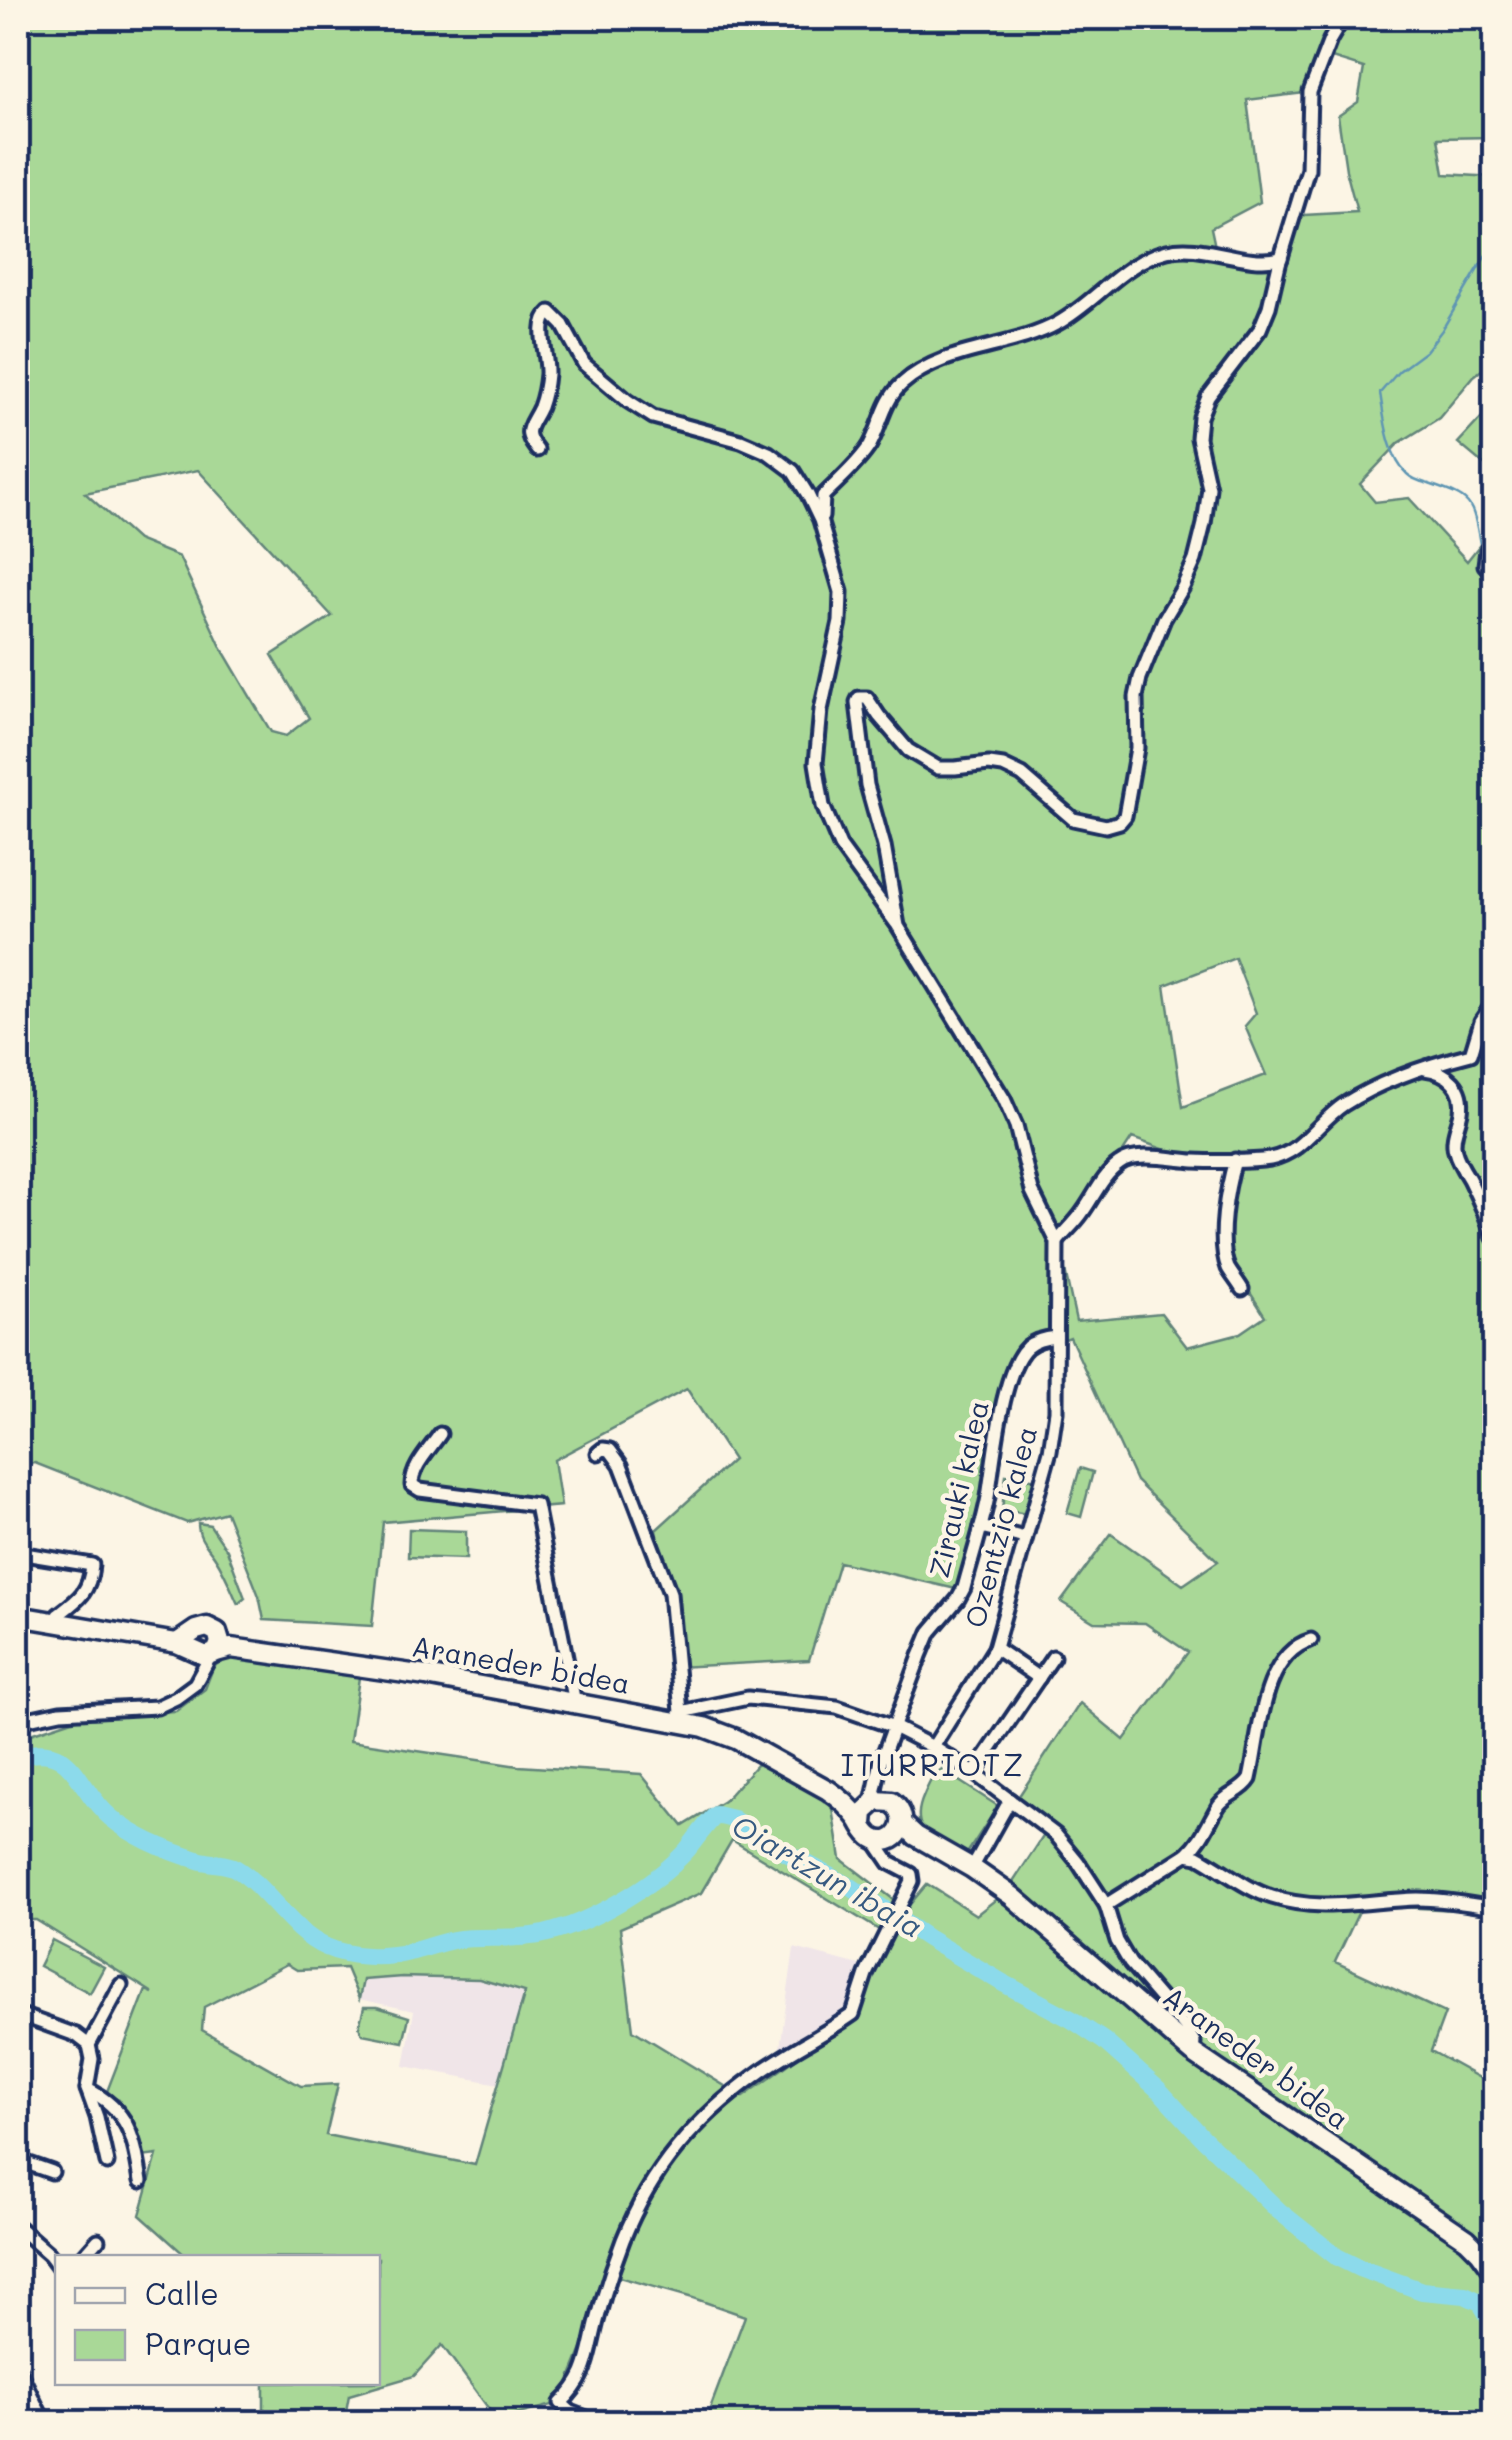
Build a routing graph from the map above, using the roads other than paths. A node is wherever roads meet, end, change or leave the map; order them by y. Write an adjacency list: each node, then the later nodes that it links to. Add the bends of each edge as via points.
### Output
1 (1343, 18): 2 (street, via 1310,92 1308,169)
2 (1281, 258): 4 (street, via 1165,252 1138,263 1056,324 951,358 910,379 890,399 868,450 823,496); 7 (street, via 1260,329 1200,417 1209,488 1204,524 1195,560 1140,678 1126,816 1106,826 1074,819 1003,766 938,768 908,750 868,698 859,698 867,785)
3 (537, 450): 4 (street, via 527,431 544,394 542,326 550,312 584,364 628,401 654,417 741,441 794,470)
4 (824, 534): 7 (street, via 841,592 816,763 824,806 840,846)
5 (1494, 549): 6 (street, via 1487,550 1486,565)
6 (1494, 574)
7 (898, 926): 12 (street, via 1004,1099 1032,1191)
8 (1494, 1002): 9 (street, via 1471,1054)
9 (1425, 1069): 10 (street, via 1347,1102 1288,1154); 11 (street, via 1448,1076 1460,1094 1454,1149)
10 (1235, 1160): 12 (street, via 1120,1162); 13 (street, via 1224,1227 1227,1266)
11 (1494, 1238)
12 (1057, 1242): 14 (street, Ozentzio kalea)
13 (1242, 1289)
14 (1056, 1336): 17 (street, Zirauki kalea, via 1036,1341 1018,1360); 18 (street, Ozentzio kalea, via 1054,1433)
15 (440, 1434): 27 (street, via 412,1485 536,1505)
16 (598, 1453): 28 (street, via 610,1450 621,1464 670,1592)
17 (981, 1527): 18 (street); 30 (street, Zirauki kalea, via 964,1588 930,1632)
18 (1025, 1538): 23 (street, Ozentzio kalea)
19 (18, 1553): 21 (street, via 92,1566 84,1596)
20 (18, 1616): 21 (street, Araneder bidea)
21 (56, 1622): 24 (street, Araneder bidea)
22 (1311, 1640): 39 (street, via 1282,1660 1264,1704 1250,1779 1222,1800)
23 (995, 1648): 26 (street); 31 (street, Ozentzio kalea)
24 (205, 1650): 27 (street, Araneder bidea, via 390,1670); 29 (street, via 200,1676 157,1707)
25 (1053, 1657): 26 (street)
26 (1039, 1678): 32 (street)
27 (575, 1702): 28 (street, Araneder bidea)
28 (680, 1717): 30 (street, via 748,1698 837,1708); 34 (street, Araneder bidea, via 729,1736)
29 (18, 1721)
30 (894, 1728): 31 (street); 33 (street, Zirauki kalea)
31 (932, 1746): 32 (street)
32 (974, 1773): 35 (street)
33 (878, 1777): 36 (street); 37 (street, Zirauki kalea)
34 (842, 1800): 37 (street, Araneder bidea); 38 (street, Araneder bidea)
35 (1010, 1800): 40 (street); 41 (street, via 1056,1835)
36 (892, 1802): 37 (street, Araneder bidea); 38 (street, via 902,1814)
37 (871, 1804): 38 (street, via 864,1812)
38 (884, 1837): 40 (street, Araneder bidea, via 916,1836); 61 (street, via 890,1863 912,1880 854,2014 756,2074 687,2134 631,2221 589,2360 561,2403)
39 (1187, 1854): 41 (street); 42 (street, via 1292,1902 1346,1906 1414,1899)
40 (972, 1868): 46 (street, Araneder bidea)
41 (1106, 1905): 46 (street, via 1130,1963 1185,2027)
42 (1494, 1908)
43 (120, 1985): 45 (street)
44 (18, 2014): 45 (street)
45 (89, 2044): 47 (street)
46 (1194, 2052): 58 (street, Araneder bidea, via 1467,2239)
47 (87, 2089): 51 (street); 53 (street, via 106,2098 125,2120)
48 (18, 2120): 49 (street)
49 (18, 2136)
50 (18, 2160): 52 (street)
51 (106, 2164)
52 (52, 2172)
53 (141, 2180)
54 (18, 2227): 57 (street)
55 (98, 2240): 56 (street)
56 (85, 2255)
57 (55, 2262)
58 (1494, 2271)
59 (18, 2368): 60 (street)
60 (44, 2422)
61 (597, 2422)

